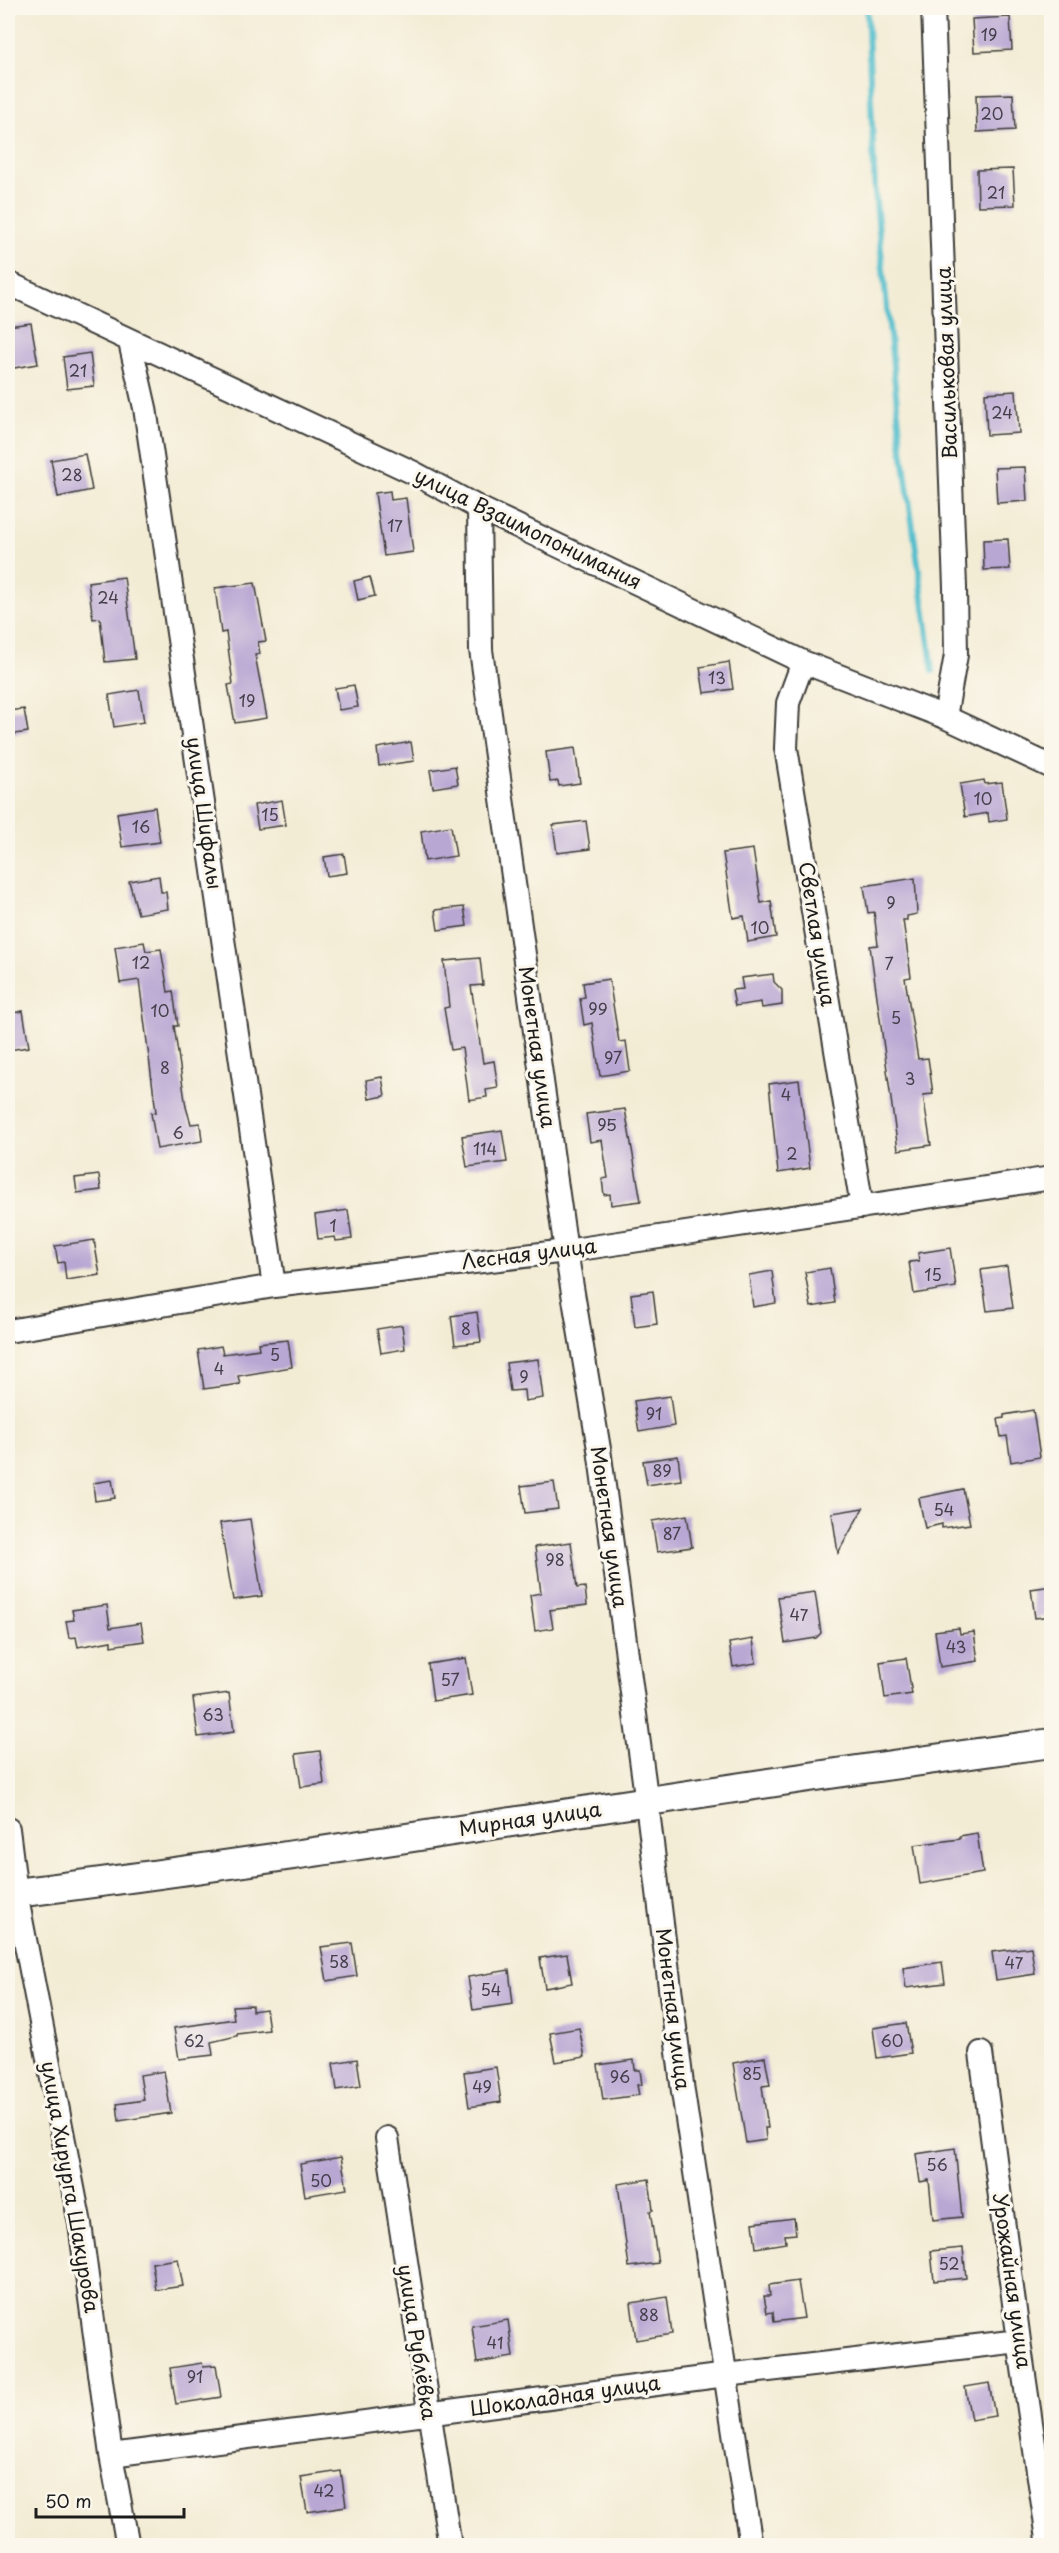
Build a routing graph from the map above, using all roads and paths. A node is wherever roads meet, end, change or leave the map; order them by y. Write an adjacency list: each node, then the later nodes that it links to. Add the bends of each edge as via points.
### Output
1 (933, 8): 6 (street, Васильковая улица, via 956,587 956,655)
2 (8, 283): 3 (street, улица Взаимопонимания)
3 (130, 342): 4 (street, улица Взаимопонимания, via 412,472); 11 (street, улица Шифалы, via 145,408)
4 (479, 508): 5 (street, улица Взаимопонимания); 10 (street, Монетная улица, via 482,650)
5 (803, 662): 6 (street, улица Взаимопонимания); 9 (street, Светлая улица, via 788,703 786,748)
6 (945, 717): 7 (street, улица Взаимопонимания)
7 (1052, 767)
8 (1052, 1178): 9 (street, Лесная улица)
9 (862, 1207): 10 (street, Лесная улица)
10 (566, 1251): 11 (street, Лесная улица); 14 (street, Монетная улица)
11 (274, 1286): 12 (street, Лесная улица)
12 (8, 1331)
13 (1052, 1743): 14 (street, Мирная улица, via 882,1765)
14 (647, 1803): 16 (street, Мирная улица); 20 (street, Монетная улица, via 683,2092)
15 (8, 1829): 16 (street, улица Хирурга Шакурова)
16 (12, 1894): 22 (street, улица Хирурга Шакурова, via 81,2224)
17 (981, 2052): 19 (street, Урожайная улица)
18 (387, 2138): 21 (street, улица Рублёвка)
19 (1019, 2341): 20 (street, Шоколадная улица); 26 (street, Урожайная улица)
20 (726, 2375): 21 (street, Шоколадная улица); 25 (street, Монетная улица)
21 (429, 2414): 22 (street, Шоколадная улица); 24 (street, улица Рублёвка)
22 (111, 2455): 23 (street, улица Хирурга Шакурова)
23 (128, 2546)
24 (450, 2546)
25 (751, 2546)
26 (1049, 2546)

